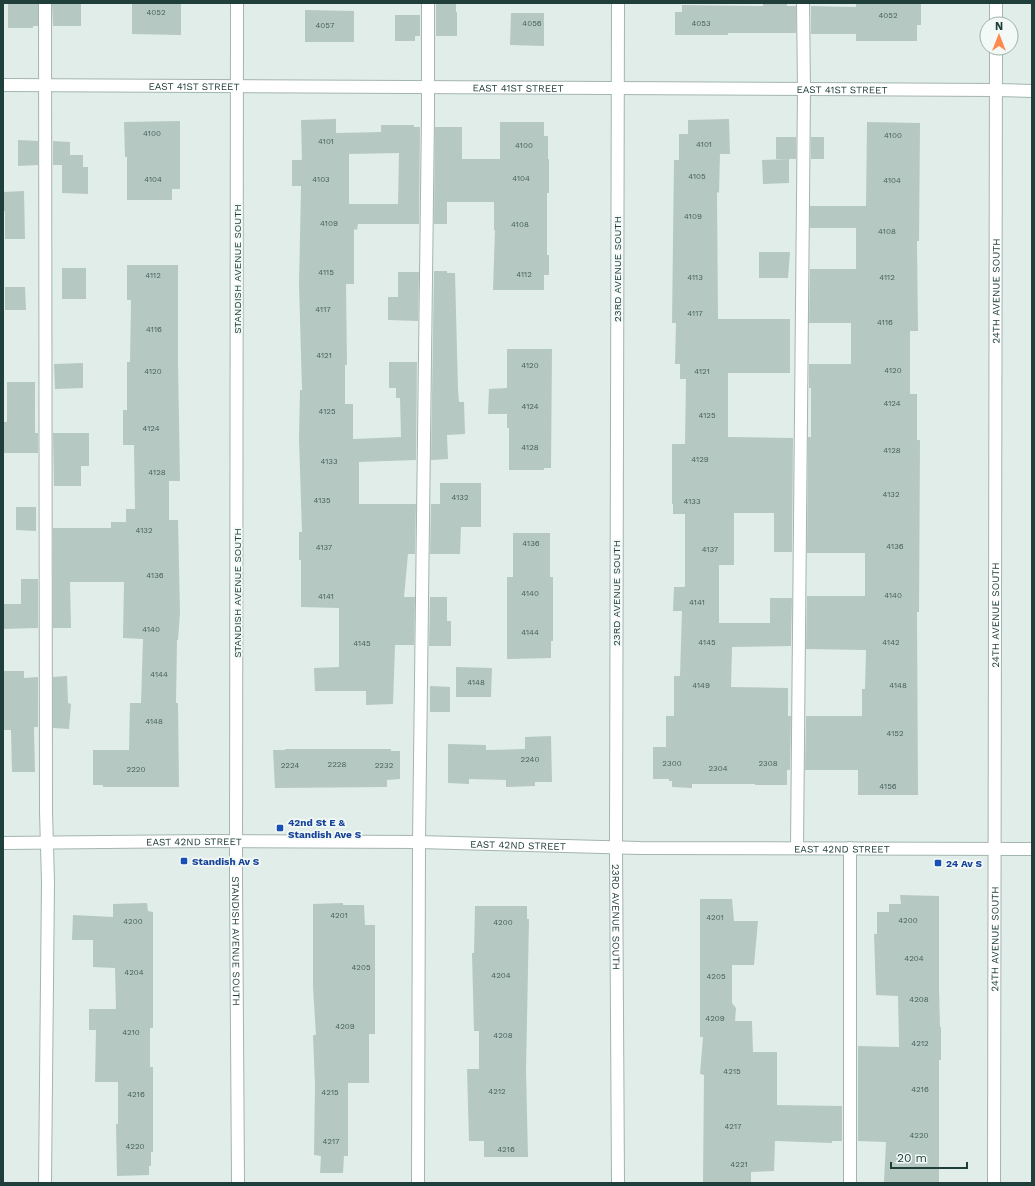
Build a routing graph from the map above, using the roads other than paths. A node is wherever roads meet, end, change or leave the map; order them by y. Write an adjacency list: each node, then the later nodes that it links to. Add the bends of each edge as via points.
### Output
1 (45, 3): 10 (street)
2 (237, 3): 11 (street, STANDISH AVENUE SOUTH)
3 (428, 3): 12 (street)
4 (618, 3): 13 (street, 23RD AVENUE SOUTH)
5 (803, 3): 14 (street)
6 (996, 3): 7 (street)
7 (996, 16)
8 (996, 56): 15 (street, 24TH AVENUE SOUTH)
9 (3, 85): 10 (street, EAST 41ST STREET)
10 (45, 86): 11 (street, EAST 41ST STREET); 17 (street)
11 (237, 87): 12 (street, EAST 41ST STREET); 18 (street, STANDISH AVENUE SOUTH)
12 (429, 87): 13 (street, EAST 41ST STREET); 19 (street)
13 (618, 89): 14 (street, EAST 41ST STREET); 21 (street, 23RD AVENUE SOUTH)
14 (804, 90): 15 (street, EAST 41ST STREET); 22 (street)
15 (996, 90): 16 (street, EAST 41ST STREET); 24 (street, 24TH AVENUE SOUTH)
16 (1032, 91)
17 (47, 842): 18 (street, EAST 42ND STREET); 20 (street, EAST 42ND STREET); 26 (street)
18 (237, 842): 19 (street, EAST 42ND STREET); 27 (street, STANDISH AVENUE SOUTH)
19 (419, 842): 21 (street, EAST 42ND STREET); 28 (street)
20 (3, 843)
21 (616, 847): 22 (street, EAST 42ND STREET); 29 (street, 23RD AVENUE SOUTH)
22 (797, 848): 23 (street, EAST 42ND STREET)
23 (850, 848): 24 (street, EAST 42ND STREET); 30 (street)
24 (994, 848): 25 (street, EAST 42ND STREET); 31 (street, 24TH AVENUE SOUTH)
25 (1032, 849)
26 (45, 1183)
27 (238, 1183)
28 (418, 1183)
29 (618, 1183)
30 (850, 1183)
31 (994, 1183)

